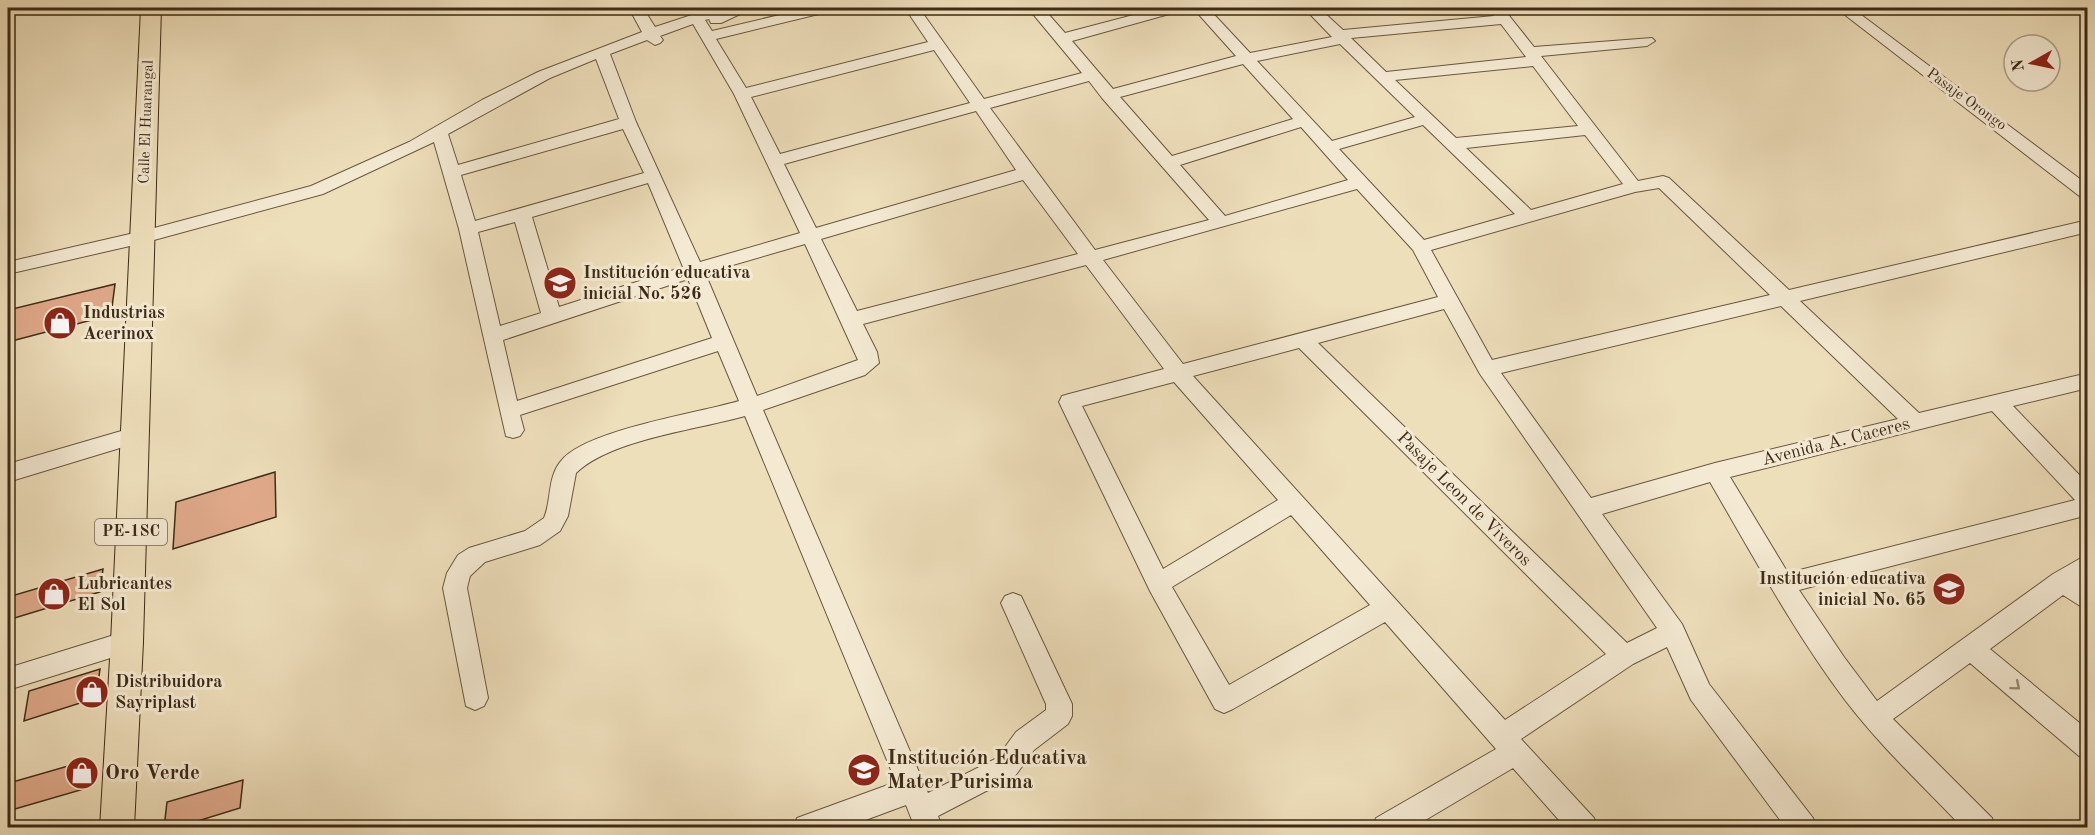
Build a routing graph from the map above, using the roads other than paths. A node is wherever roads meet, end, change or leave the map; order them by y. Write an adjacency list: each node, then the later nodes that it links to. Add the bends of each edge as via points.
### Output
1 (151, 8): 48 (main road, Calle El Huarangal / PE-1SC)
2 (636, 8): 14 (street)
3 (726, 8): 13 (street)
4 (746, 8): 13 (street)
5 (826, 8): 13 (street)
6 (912, 8): 18 (street)
7 (1035, 8): 16 (street)
8 (1175, 8): 16 (street)
9 (1200, 8): 21 (street)
10 (1311, 8): 15 (street)
11 (1843, 8): 41 (street, Pasaje Orongo)
12 (1500, 14): 15 (street); 20 (street)
13 (702, 27): 14 (street); 24 (street)
14 (653, 37): 19 (street)
15 (1341, 37): 21 (street); 23 (street)
16 (1061, 39): 22 (street)
17 (1647, 41): 20 (street)
18 (939, 44): 24 (street); 26 (street)
19 (604, 56): 29 (street); 31 (street)
20 (1533, 57): 23 (street); 30 (street)
21 (1246, 58): 25 (street); 28 (street)
22 (1092, 75): 25 (street); 26 (street)
23 (1382, 77): 27 (street)
24 (742, 94): 34 (street)
25 (1108, 95): 35 (street)
26 (982, 105): 34 (street); 37 (street)
27 (1426, 119): 32 (street); 33 (street)
28 (1304, 121): 33 (street); 35 (street)
29 (628, 123): 36 (street); 38 (street)
30 (1587, 130): 32 (street); 40 (street)
31 (440, 135): 36 (street); 48 (street, via 401,164 307,204)
32 (1452, 144): 43 (street)
33 (1328, 147): 39 (street)
34 (774, 161): 47 (street)
35 (1170, 162): 44 (street)
36 (451, 172): 46 (street)
37 (1027, 173): 47 (street); 50 (street)
38 (654, 176): 42 (street); 52 (street)
39 (1360, 182): 44 (street); 49 (street)
40 (1634, 187): 43 (street); 53 (street, via 1663,182)
41 (2088, 194)
42 (522, 214): 46 (street); 55 (street)
43 (1528, 217): 49 (street)
44 (1221, 223): 50 (street)
45 (2088, 226): 53 (street)
46 (468, 229): 57 (street)
47 (810, 237): 52 (street); 56 (street)
48 (142, 244): 51 (street); 66 (main road, PE-1SC)
49 (1420, 248): 54 (street)
50 (1092, 257): 56 (street); 61 (street)
51 (8, 268)
52 (694, 270): 55 (street); 59 (street)
53 (1783, 298): 60 (street); 65 (street)
54 (1451, 300): 58 (street); 60 (street)
55 (552, 316): 57 (street)
56 (851, 320): 64 (street, via 870,358 864,367)
57 (491, 336): 59 (street, via 511,420)
58 (1304, 341): 61 (street); 83 (street, Pasaje Leon de Viveros)
59 (722, 342): 64 (street)
60 (1487, 369): 72 (street)
61 (1179, 375): 70 (street); 75 (street, via 1069,402)
62 (2088, 380): 63 (street, Avenida A. Caceres)
63 (1998, 404): 65 (street, Avenida A. Caceres); 69 (street)
64 (751, 407): 85 (street, via 613,444 578,458 561,477 559,510 547,530 476,555 464,563 456,574 455,588); 89 (street)
65 (1915, 422): 67 (street, Avenida A. Caceres)
66 (135, 435): 68 (street); 81 (main road, PE-1SC)
67 (1715, 472): 72 (street, Avenida A. Caceres); 76 (street)
68 (8, 473)
69 (2088, 499)
70 (1294, 502): 75 (street); 79 (street)
71 (2088, 506): 76 (street)
72 (1586, 509): 80 (street)
73 (2088, 564): 74 (street)
74 (2061, 581): 77 (street); 82 (street)
75 (1158, 584): 79 (street, via 1224,701)
76 (1784, 584): 86 (street, via 1827,654)
77 (2088, 601)
78 (1013, 603): 89 (street, via 1059,704 1059,716 1025,741 1006,767 990,778)
79 (1388, 608): 87 (street)
80 (1673, 632): 83 (street); 94 (street, via 1700,692)
81 (128, 642): 84 (street); 90 (main road, PE-1SC)
82 (1971, 648): 86 (street); 88 (street, one-way to 88)
83 (1624, 656): 87 (street)
84 (8, 679)
85 (476, 698)
86 (1875, 717): 95 (street)
87 (1510, 744): 92 (street); 93 (street)
88 (2088, 747)
89 (921, 809): 91 (street)
90 (117, 828)
91 (807, 828)
92 (1386, 828)
93 (1584, 828)
94 (1803, 828)
95 (1982, 828)

